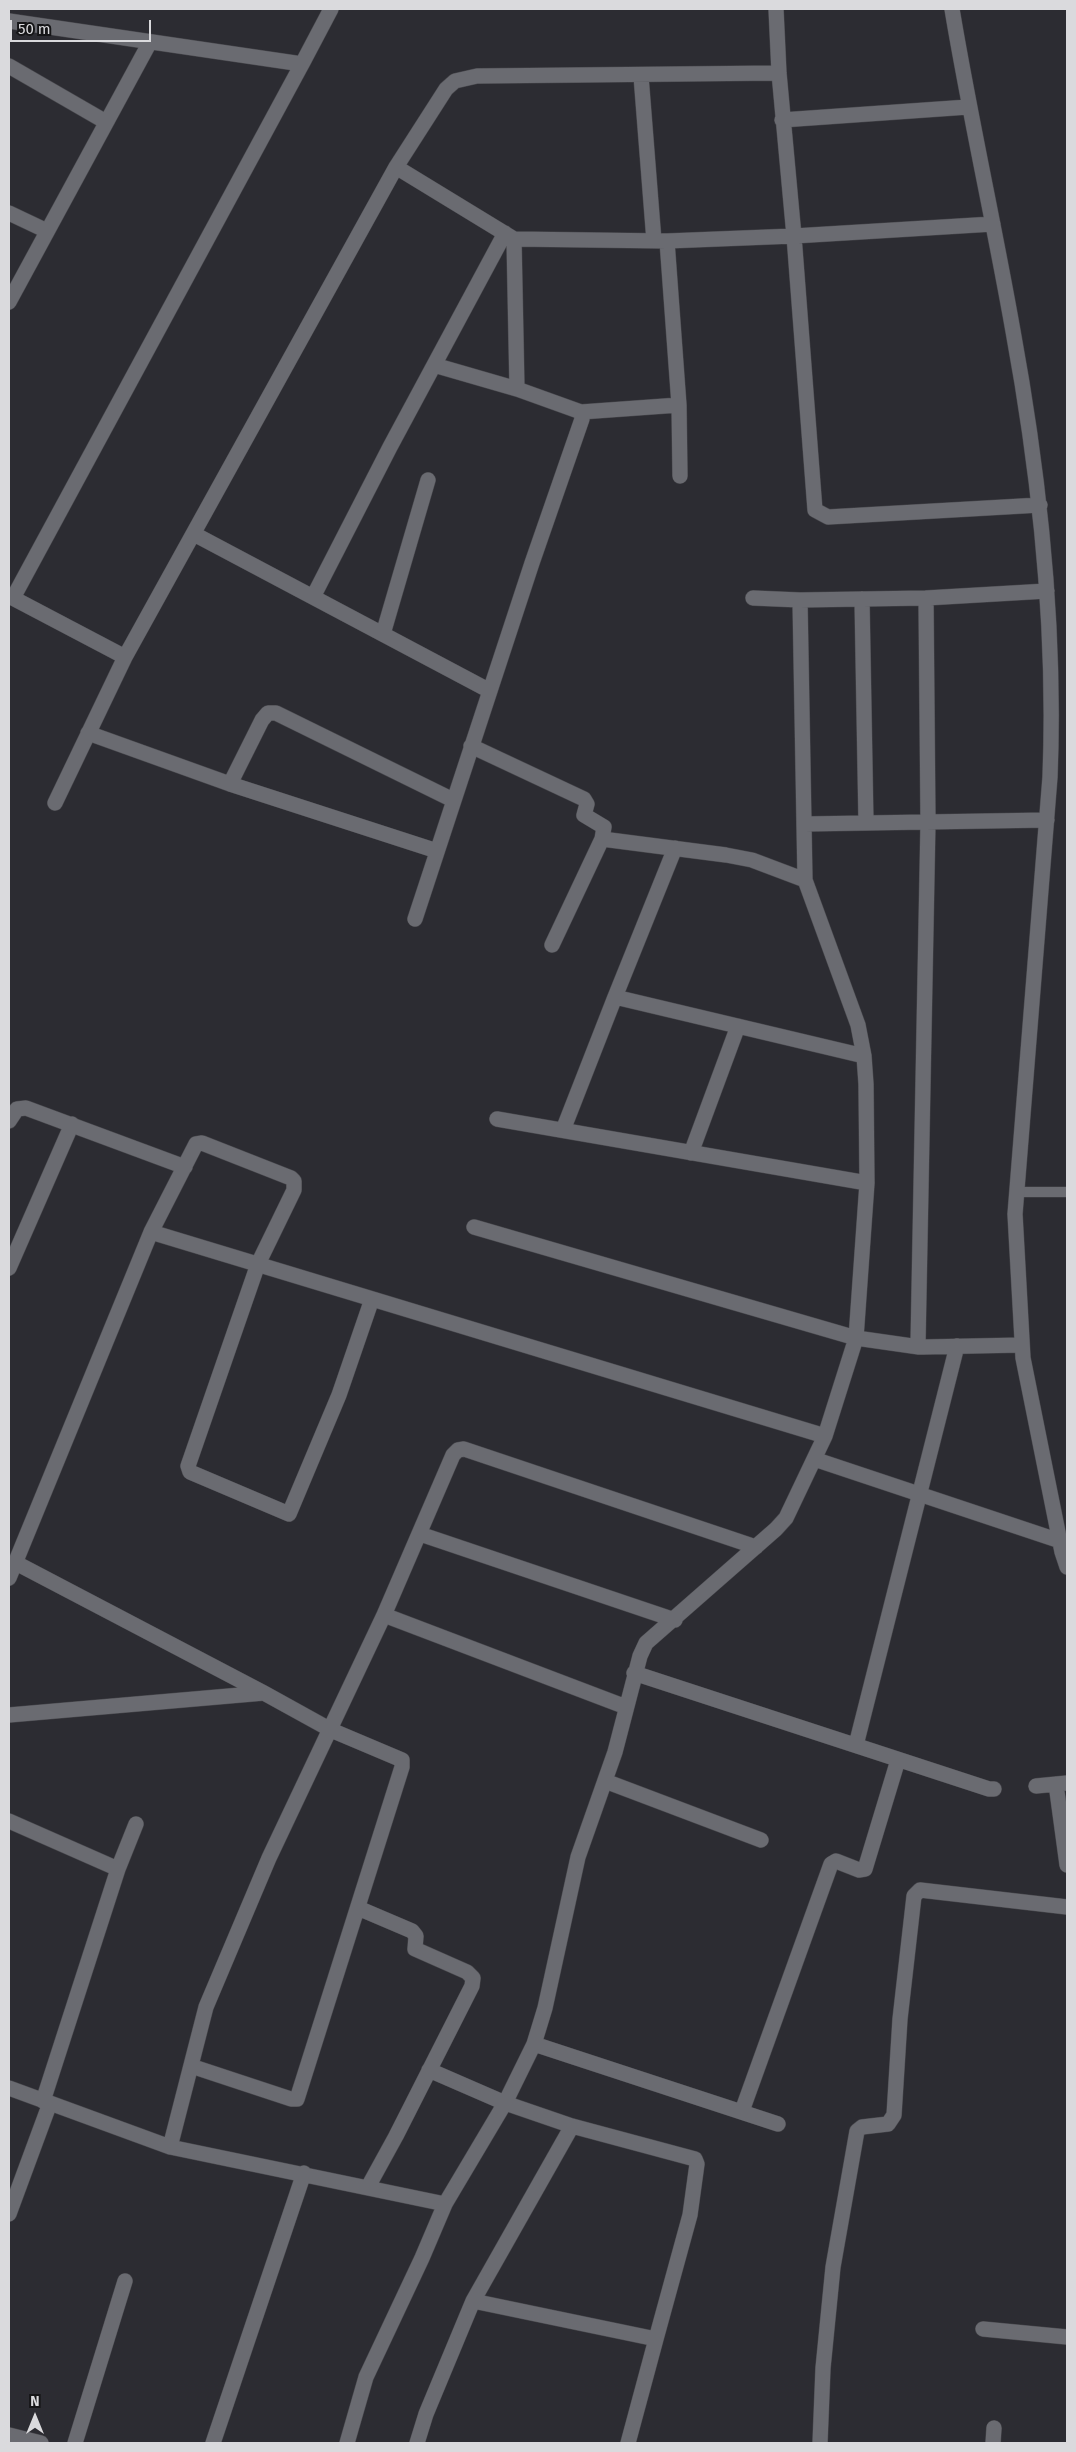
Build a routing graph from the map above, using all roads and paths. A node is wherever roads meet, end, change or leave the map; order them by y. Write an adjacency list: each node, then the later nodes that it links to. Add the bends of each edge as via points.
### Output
1 (331, 9): 6 (street)
2 (776, 9): 8 (street)
3 (952, 9): 10 (street)
4 (9, 22): 5 (street)
5 (150, 42): 6 (street); 12 (street)
6 (302, 64): 30 (street)
7 (9, 66): 12 (street)
8 (779, 73): 9 (street); 11 (street)
9 (641, 76): 13 (street, via 477,76 455,81 446,89); 19 (street)
10 (968, 107): 11 (street); 15 (street)
11 (782, 120): 18 (street)
12 (106, 122): 16 (street)
13 (396, 167): 17 (street); 28 (street)
14 (9, 213): 16 (street)
15 (993, 224): 18 (street); 27 (street, via 1014,332)
16 (47, 231): 20 (street)
17 (509, 236): 19 (street); 21 (street); 22 (street)
18 (794, 236): 19 (street); 27 (street, via 815,510 828,517)
19 (660, 241): 23 (street)
20 (9, 302)
21 (434, 365): 22 (street); 31 (street)
22 (518, 388): 24 (street)
23 (679, 405): 24 (street); 25 (street)
24 (581, 412): 38 (street, via 582,419)
25 (680, 476)
26 (428, 480): 36 (street)
27 (1040, 505): 29 (street)
28 (194, 534): 31 (street); 37 (street)
29 (1047, 592): 33 (street); 44 (street, via 1052,712)
30 (11, 597): 37 (street)
31 (313, 597): 36 (street)
32 (753, 598): 35 (street)
33 (926, 598): 34 (street); 45 (street)
34 (862, 599): 35 (street); 46 (street)
35 (800, 600): 47 (street)
36 (383, 634): 38 (street)
37 (125, 657): 39 (street)
38 (490, 691): 40 (street)
39 (88, 734): 41 (street); 43 (street)
40 (471, 746): 42 (street); 48 (street, via 584,799 587,804 584,815 604,827)
41 (230, 784): 42 (street, via 262,720 268,713 276,713); 50 (street)
42 (453, 800): 50 (street)
43 (55, 803)
44 (1047, 820): 45 (street); 64 (street)
45 (928, 822): 46 (street); 74 (street)
46 (866, 823): 47 (street)
47 (805, 824): 51 (street)
48 (602, 839): 49 (street); 53 (street)
49 (675, 848): 51 (street, via 752,860); 54 (street)
50 (437, 851): 52 (street)
51 (805, 880): 56 (street, via 849,996)
52 (415, 918)
53 (552, 945)
54 (615, 997): 55 (street); 60 (street)
55 (738, 1026): 56 (street); 61 (street)
56 (864, 1056): 63 (street)
57 (497, 1119): 60 (street)
58 (9, 1121): 59 (street, via 13,1112 21,1108)
59 (72, 1124): 62 (street); 69 (street)
60 (563, 1130): 61 (street)
61 (691, 1153): 63 (street)
62 (185, 1167): 67 (street); 68 (street, via 196,1144 202,1143 291,1178 294,1190)
63 (867, 1183): 71 (street)
64 (1017, 1192): 65 (lane); 72 (street, via 1015,1214)
65 (1067, 1192)
66 (474, 1227): 71 (street)
67 (151, 1232): 68 (street); 81 (street)
68 (258, 1264): 70 (street); 70 (street, via 188,1470 287,1514 291,1512 339,1395)
69 (9, 1268)
70 (372, 1299): 75 (street)
71 (856, 1338): 74 (street); 75 (street)
72 (1022, 1344): 73 (street); 79 (street)
73 (957, 1346): 74 (street); 77 (street)
74 (919, 1347)
75 (825, 1436): 76 (street)
76 (814, 1460): 77 (street); 80 (street, via 786,1518)
77 (918, 1496): 79 (street); 91 (street)
78 (420, 1534): 80 (street, via 454,1455 464,1449); 84 (street); 85 (street)
79 (1060, 1541): 82 (street)
80 (756, 1546): 85 (street)
81 (16, 1563): 83 (street); 87 (street)
82 (1067, 1566)
83 (9, 1578)
84 (384, 1615): 88 (street); 90 (street)
85 (675, 1620): 86 (street, via 646,1643)
86 (634, 1673): 88 (street); 91 (street)
87 (264, 1693): 89 (street); 90 (street)
88 (626, 1707): 93 (street)
89 (9, 1715)
90 (331, 1730): 103 (street, via 402,1760); 105 (street, via 270,1858 206,2007)
91 (856, 1745): 92 (street)
92 (898, 1760): 96 (street); 110 (street, via 865,1868 859,1870 836,1861 831,1864)
93 (605, 1782): 99 (street); 104 (street, via 578,1857)
94 (1062, 1784): 95 (street); 100 (street)
95 (1036, 1786)
96 (994, 1789)
97 (9, 1821): 101 (street)
98 (136, 1824): 101 (street)
99 (761, 1840)
100 (1067, 1865)
101 (118, 1870): 108 (street)
102 (1067, 1907): 130 (street, via 920,1890 914,1896 900,2019 894,2114 888,2124 862,2127 857,2132 833,2267 823,2368)
103 (358, 1908): 105 (street, via 297,2099); 106 (street, via 412,1931 416,1936 415,1949 472,1975 472,1986)
104 (534, 2044): 109 (street); 110 (street)
105 (191, 2066): 113 (street)
106 (429, 2070): 109 (street); 115 (street)
107 (9, 2088): 108 (street)
108 (46, 2102): 113 (street); 117 (street)
109 (505, 2103): 112 (street); 116 (street)
110 (742, 2111): 111 (street)
111 (778, 2124)
112 (572, 2126): 119 (street); 122 (street, via 689,2156 697,2164 690,2215)
113 (170, 2146): 114 (street)
114 (304, 2173): 115 (street); 126 (street)
115 (368, 2187): 116 (street)
116 (445, 2204): 127 (street, via 366,2377)
117 (9, 2214)
118 (125, 2281): 125 (street)
119 (473, 2301): 122 (street); 128 (street)
120 (983, 2329): 121 (street)
121 (1067, 2337)
122 (656, 2340): 129 (street)
123 (9, 2435): 124 (street)
124 (41, 2443)
125 (75, 2443)
126 (213, 2443)
127 (347, 2443)
128 (417, 2443)
129 (628, 2443)
130 (820, 2443)

